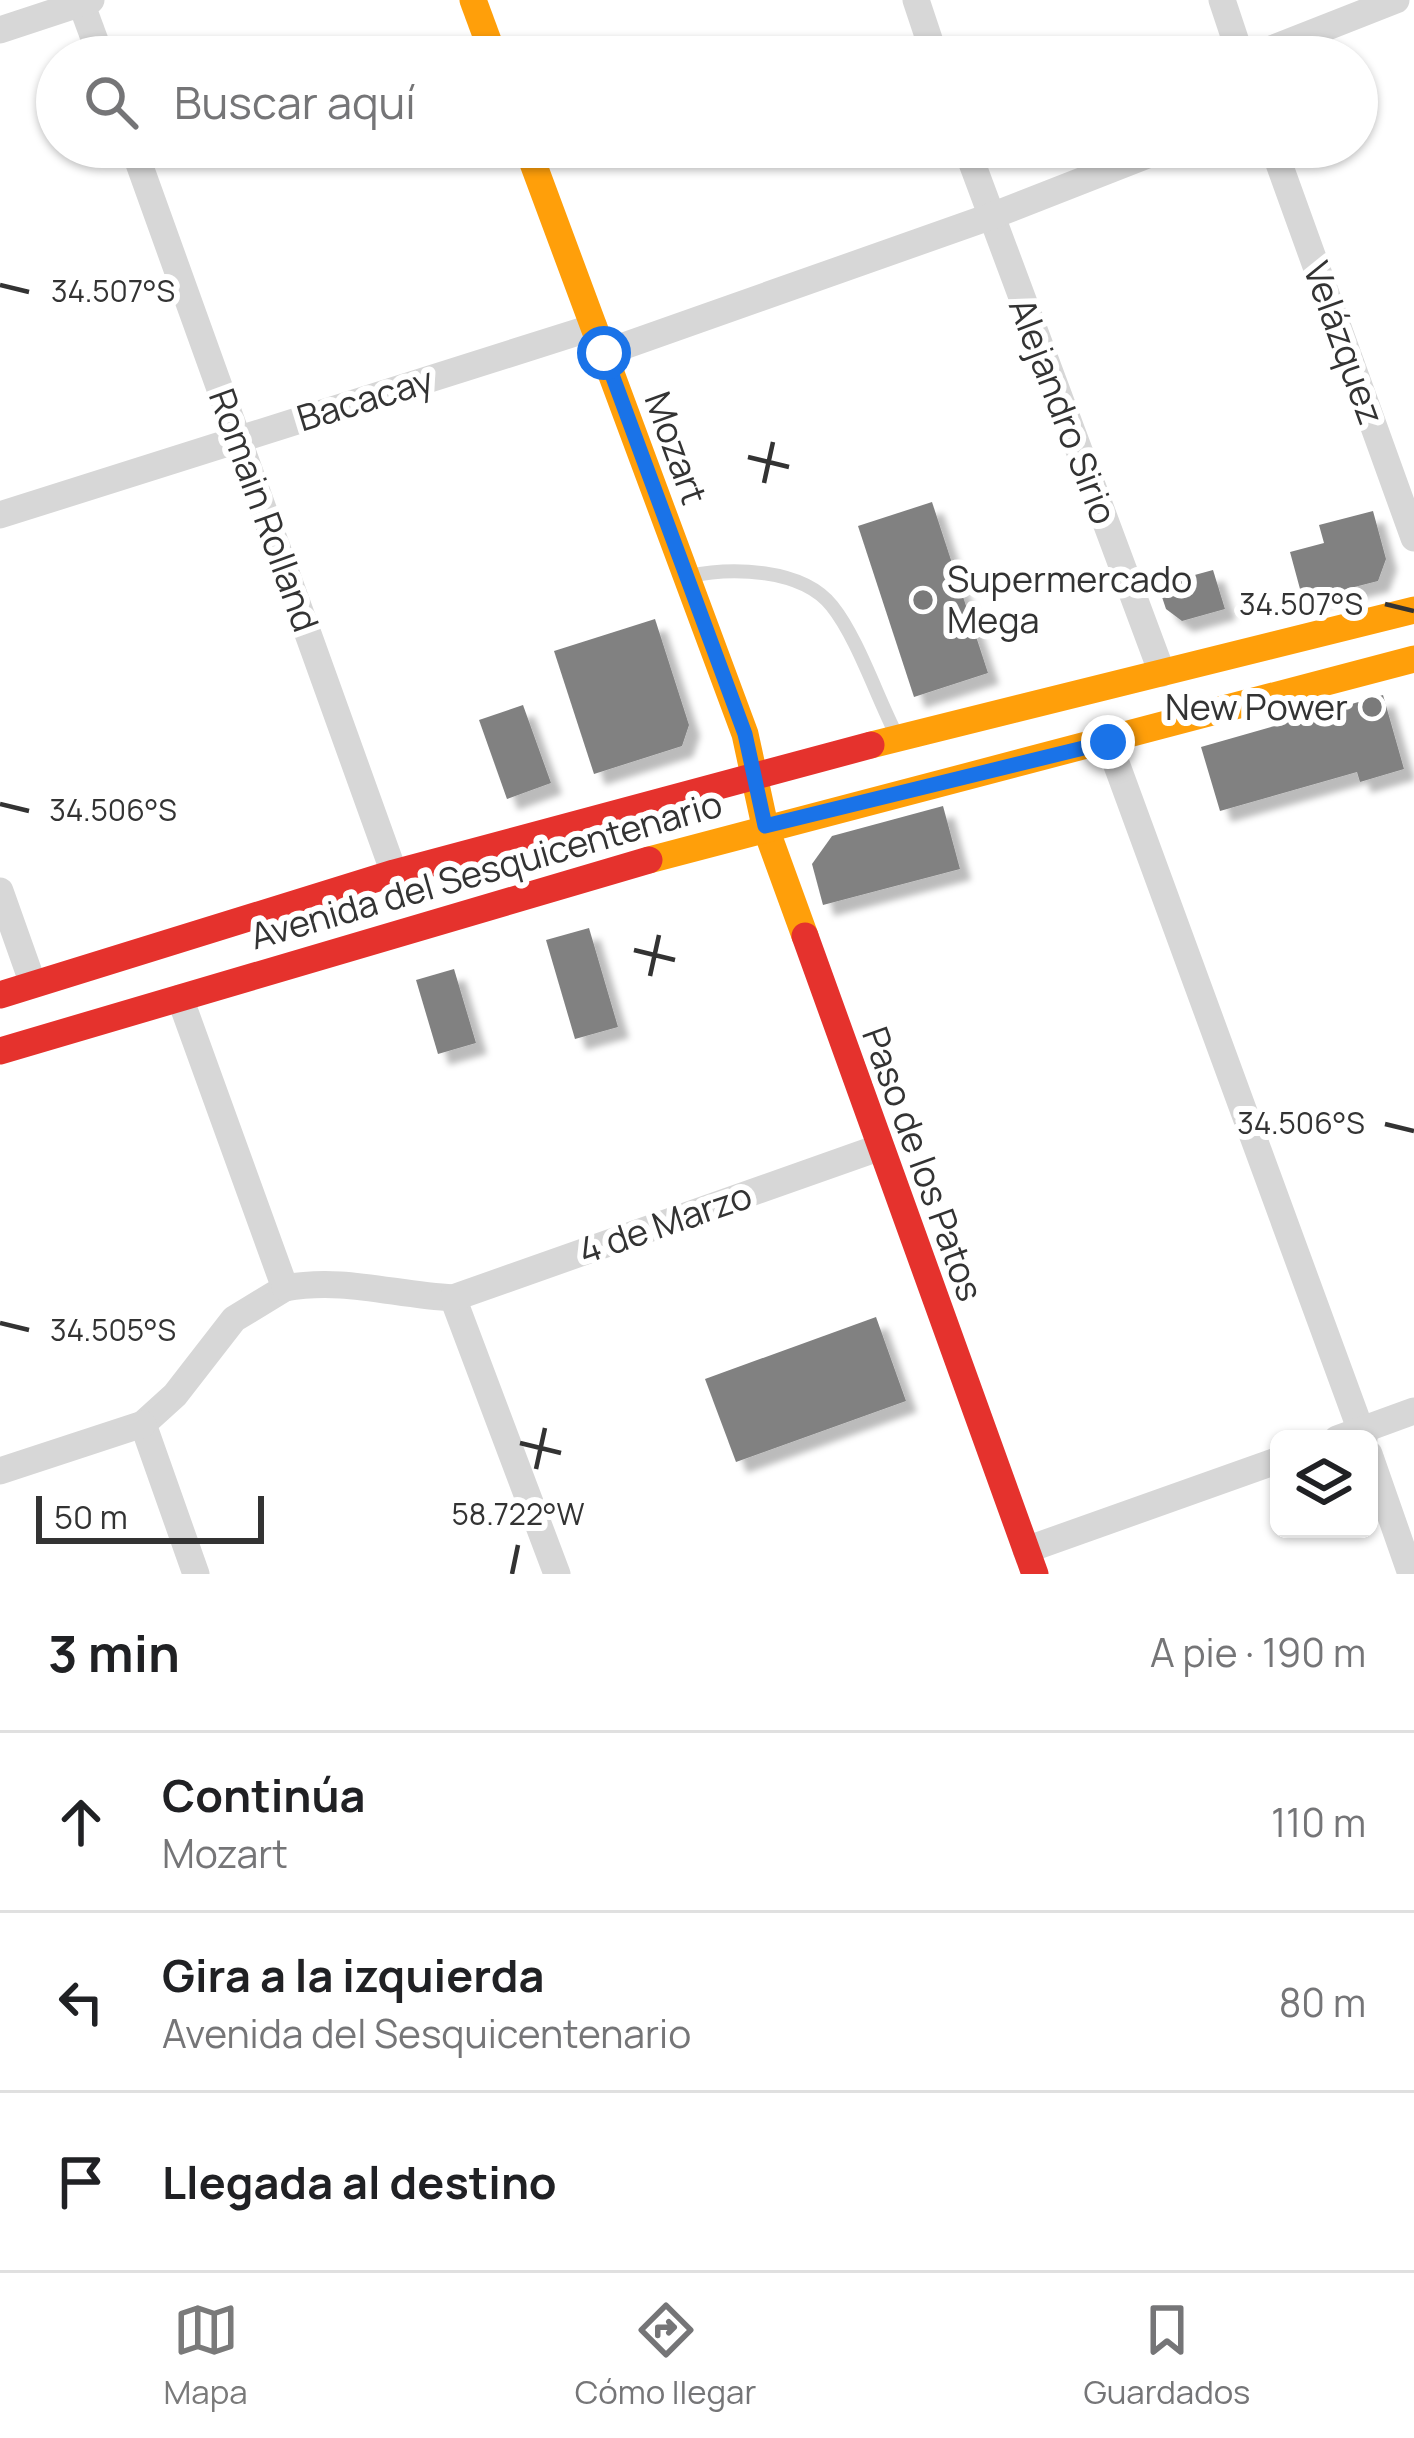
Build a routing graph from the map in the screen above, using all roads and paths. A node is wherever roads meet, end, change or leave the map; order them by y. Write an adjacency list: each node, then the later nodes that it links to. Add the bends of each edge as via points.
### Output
1 (472, 0): 8 (main road)
2 (916, 0): 9 (street)
3 (1222, 0): 10 (street)
4 (1396, 0): 11 (street)
5 (84, 1): 6 (street); 7 (street)
6 (0, 30)
7 (94, 36)
8 (486, 36)
9 (928, 36)
10 (1237, 36)
11 (1301, 36)
12 (141, 168): 19 (street, Romain Rolland)
13 (535, 168): 18 (main road, Mozart)
14 (973, 168): 17 (street, Alejandro Sirio)
15 (1114, 168): 17 (street, Bacacay)
16 (1282, 168): 21 (street, Velázquez)
17 (989, 217): 18 (street, Bacacay); 25 (street, Alejandro Sirio)
18 (599, 340): 19 (street, Bacacay); 22 (main road, Mozart)
19 (238, 439): 20 (street, Bacacay); 30 (street, Romain Rolland)
20 (0, 514)
21 (1414, 538)
22 (685, 577): 26 (lane, via 723,568 769,575 831,604); 28 (main road, Mozart)
23 (1414, 610): 25 (main road, Avenida del Sesquicentenario)
24 (1414, 659): 27 (main road, Avenida del Sesquicentenario)
25 (1162, 674): 26 (main road, Avenida del Sesquicentenario)
26 (898, 739): 28 (main road, Avenida del Sesquicentenario)
27 (1108, 742): 29 (main road, Avenida del Sesquicentenario); 41 (street)
28 (757, 773): 29 (main road, Paso de los Patos); 30 (main road, Avenida del Sesquicentenario)
29 (765, 826): 34 (main road, Avenida del Sesquicentenario); 36 (main road, Paso de los Patos)
30 (394, 873): 32 (main road, Avenida del Sesquicentenario)
31 (0, 891): 32 (street)
32 (33, 984): 33 (main road, Avenida del Sesquicentenario)
33 (0, 994)
34 (180, 998): 35 (main road, Avenida del Sesquicentenario); 37 (street)
35 (0, 1051)
36 (878, 1148): 38 (street, 4 de Marzo); 46 (main road, Paso de los Patos)
37 (285, 1288): 38 (street, via 357,1283); 40 (street, via 235,1319)
38 (453, 1298): 48 (street)
39 (1414, 1411): 42 (street)
40 (143, 1424): 44 (street); 47 (street)
41 (1354, 1430)
42 (1378, 1430)
43 (1270, 1464): 46 (street)
44 (0, 1471)
45 (1378, 1491): 49 (street)
46 (1030, 1562)
47 (196, 1574)
48 (557, 1574)
49 (1411, 1574)

